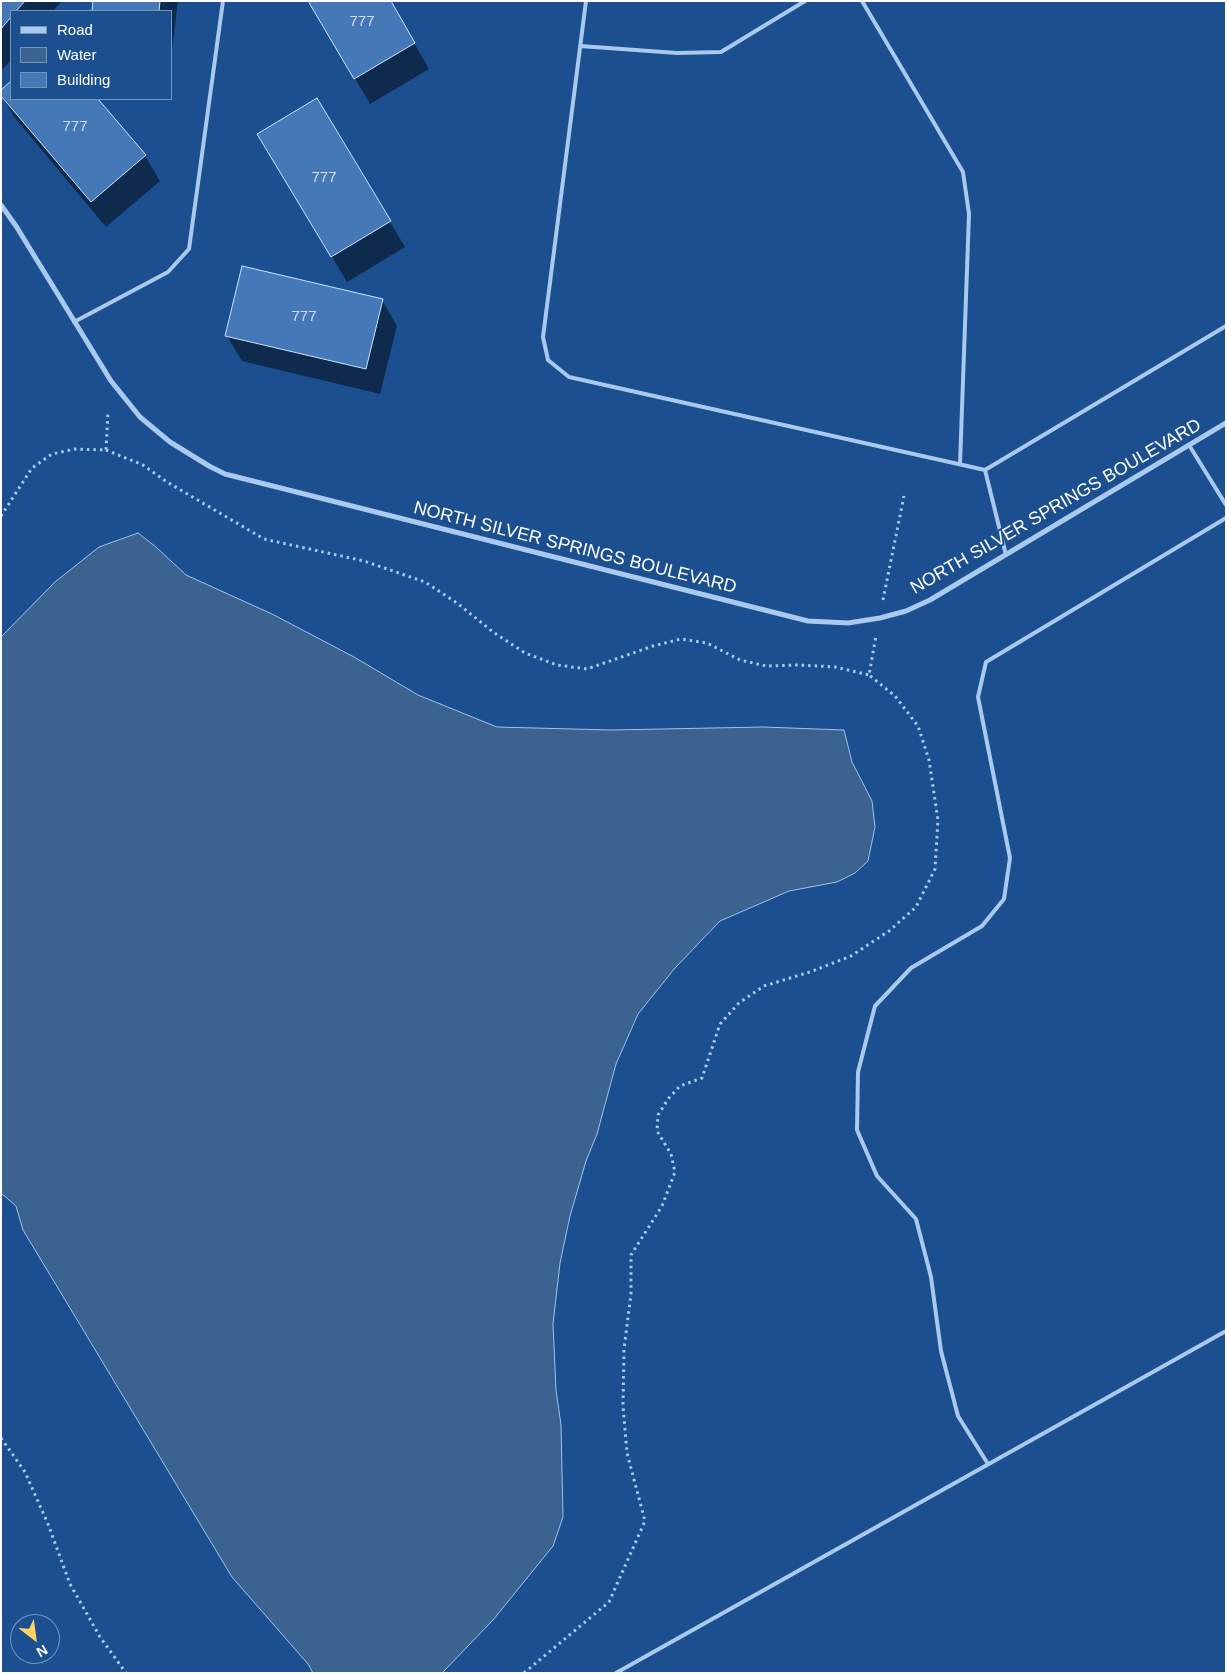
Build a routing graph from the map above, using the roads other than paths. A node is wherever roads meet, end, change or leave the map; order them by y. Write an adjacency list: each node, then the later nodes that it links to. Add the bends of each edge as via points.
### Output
1 (223, 1): 7 (lane, via 189,249 168,272)
2 (586, 1): 5 (lane)
3 (805, 1): 5 (lane, via 721,52 677,53)
4 (862, 1): 11 (lane, via 964,172 969,214)
5 (580, 46): 11 (lane, via 543,337 548,360 569,377)
6 (1, 205): 7 (street, NORTH SILVER SPRINGS BOULEVARD)
7 (74, 322): 15 (street, NORTH SILVER SPRINGS BOULEVARD, via 111,381 140,417 170,442 225,474 808,621 848,623 906,611)
8 (1226, 326): 12 (lane)
9 (1226, 423): 10 (street, NORTH SILVER SPRINGS BOULEVARD)
10 (1189, 446): 13 (lane); 15 (street, NORTH SILVER SPRINGS BOULEVARD)
11 (960, 464): 12 (lane)
12 (985, 470): 15 (lane)
13 (1226, 505)
14 (1226, 518): 17 (lane, via 986,662 978,697 1010,858 1004,898 982,926 911,968 875,1006 858,1072 857,1130 877,1176 916,1219 931,1277 941,1351 958,1416)
15 (1006, 555)
16 (1226, 1331): 17 (lane)
17 (988, 1464): 18 (lane)
18 (616, 1673)

